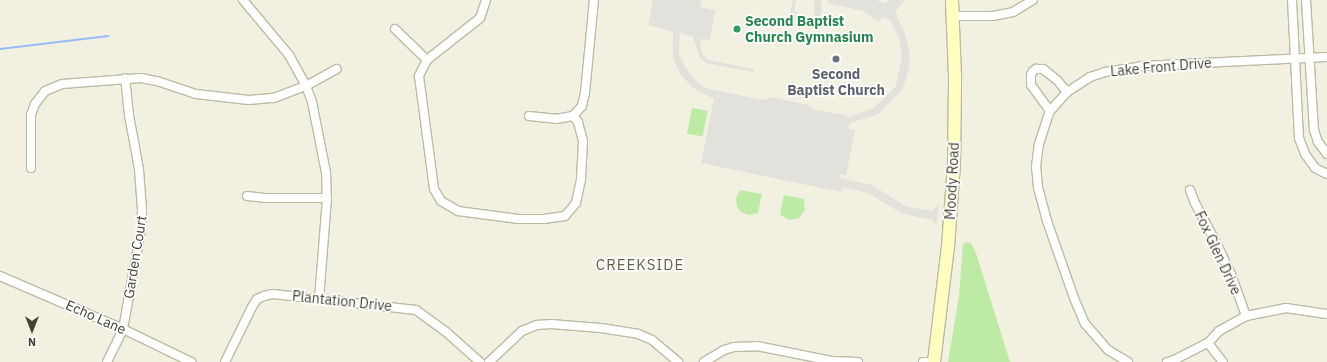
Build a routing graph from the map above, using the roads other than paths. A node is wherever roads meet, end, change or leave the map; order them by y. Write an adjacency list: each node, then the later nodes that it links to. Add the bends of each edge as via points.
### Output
1 (243, 0): 16 (street, via 289,55)
2 (486, 0): 13 (street, via 480,18)
3 (594, 0): 20 (street, via 585,93 582,106)
4 (952, 0): 8 (main road, Moody Road)
5 (1033, 0): 8 (street, via 1013,12 993,16)
6 (1292, 0): 11 (street)
7 (1306, 0): 12 (street)
8 (953, 16): 42 (main road, Moody Road, via 954,164 948,247)
9 (394, 29): 13 (street)
10 (1327, 57): 12 (street, Lake Front Drive)
11 (1295, 58): 12 (street, Lake Front Drive); 17 (street, Lake Front Drive, via 1141,66 1105,72); 23 (street, via 1298,138 1305,154 1316,168)
12 (1309, 58): 21 (street, via 1314,130 1318,142)
13 (427, 60): 20 (street, via 421,70 419,85 434,189 441,201 454,209 497,216 544,219 565,216 576,204 580,184 583,141 578,122)
14 (337, 69): 16 (street)
15 (126, 78): 16 (street, via 157,81 196,94 249,100 274,98); 22 (street, via 62,84 38,97 31,114); 31 (street, Garden Court, via 142,210 141,230)
16 (306, 86): 26 (street, via 319,133)
17 (1067, 92): 18 (street, Lake Front Drive); 18 (street, via 1043,69 1036,69 1030,74 1031,85)
18 (1050, 111): 43 (street, Lake Front Drive, via 1042,132 1036,167 1038,188 1047,221 1085,324 1108,350)
19 (529, 116): 20 (street, via 556,119)
20 (573, 116)
21 (1327, 154)
22 (31, 168)
23 (1327, 174)
24 (1190, 190): 30 (street, Fox Glen Drive, via 1231,274)
25 (247, 196): 26 (street)
26 (327, 198): 28 (street)
27 (0, 276): 31 (street, Echo Lane)
28 (319, 299): 35 (street, Plantation Drive, via 273,294 257,300); 36 (street, Plantation Drive, via 416,310)
29 (1327, 314): 30 (street, via 1286,308)
30 (1246, 316): 32 (street, via 1219,332)
31 (123, 329): 33 (street, Garden Court); 34 (street, Echo Lane)
32 (1208, 343): 44 (street); 45 (street)
33 (107, 362)
34 (191, 362)
35 (225, 362)
36 (480, 362)
37 (489, 362): 38 (street, via 522,331 537,325 551,324 638,334 652,340)
38 (678, 362)
39 (704, 362): 40 (street, via 724,350 757,346 832,361)
40 (858, 362)
41 (923, 362): 42 (street)
42 (934, 362)
43 (1127, 362)
44 (1167, 362)
45 (1223, 362)

